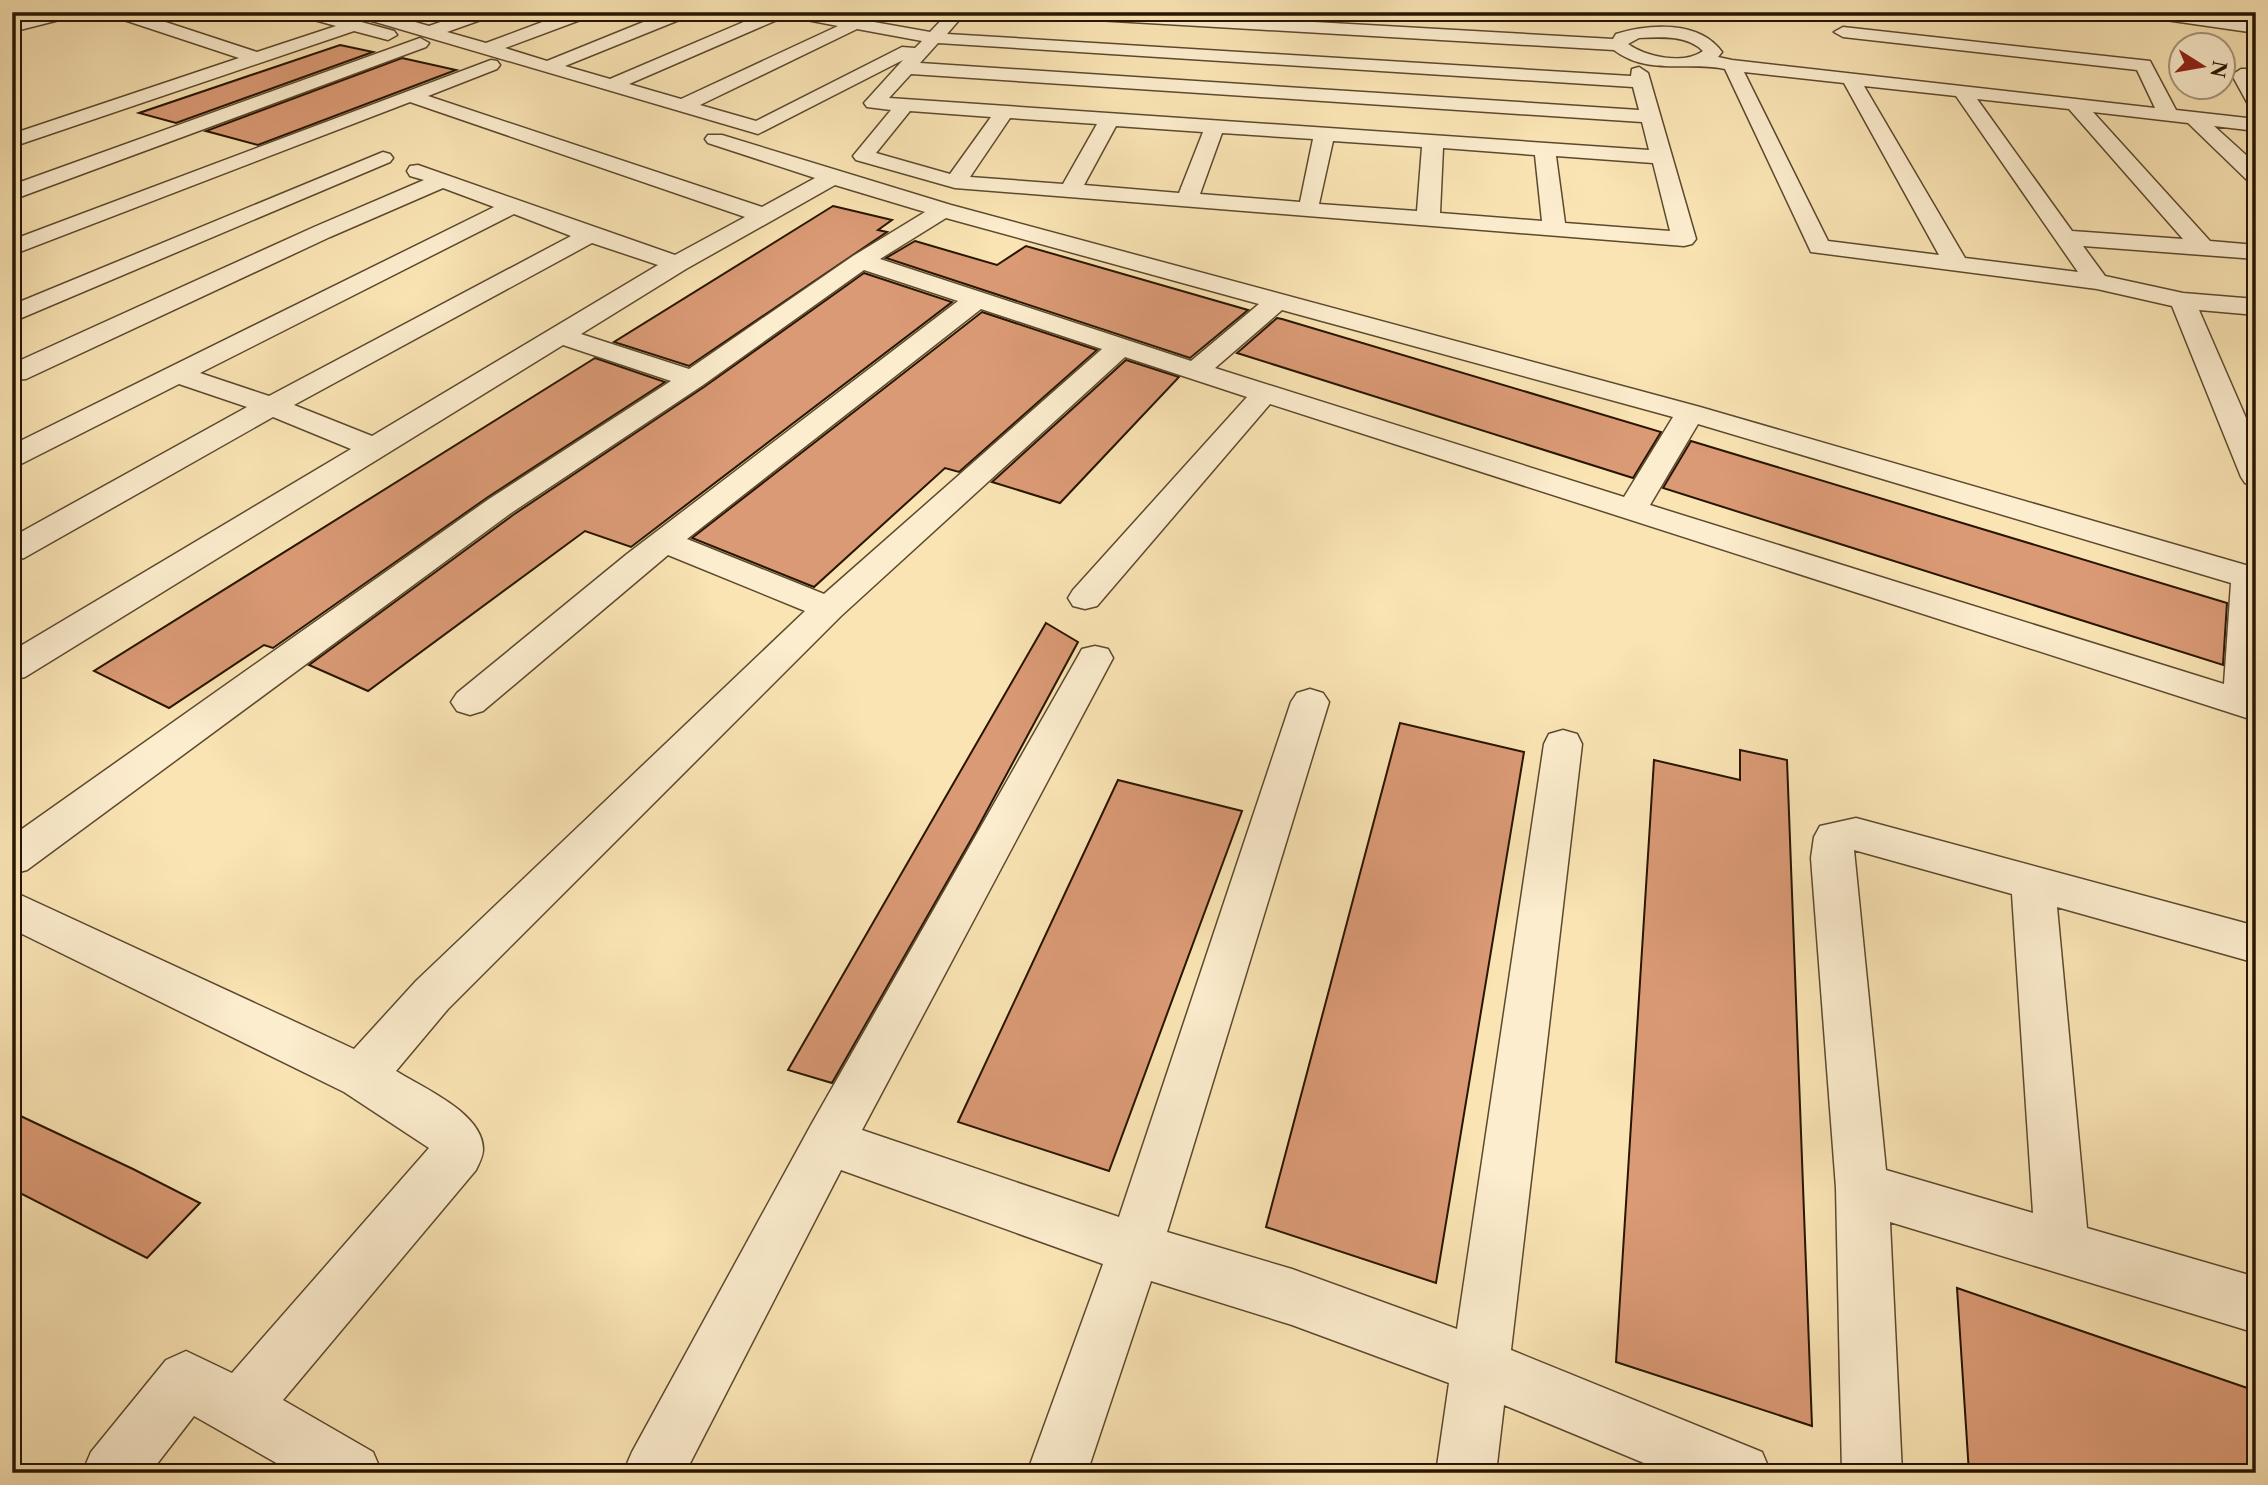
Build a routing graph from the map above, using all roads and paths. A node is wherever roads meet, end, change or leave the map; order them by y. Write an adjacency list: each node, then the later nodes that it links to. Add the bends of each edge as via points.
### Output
1 (69, 12): 15 (street)
2 (118, 12): 25 (street)
3 (306, 12): 13 (street)
4 (486, 12): 20 (street)
5 (584, 12): 24 (street)
6 (683, 12): 30 (street)
7 (782, 12): 35 (street)
8 (789, 12): 14 (street)
9 (958, 12): 21 (street)
10 (1045, 12): 22 (street)
11 (1678, 12): 19 (street)
12 (2145, 12): 17 (street)
13 (368, 17): 20 (street); 25 (street)
14 (855, 24): 21 (street); 44 (street)
15 (12, 27)
16 (1966, 28): 23 (street)
17 (2256, 28)
18 (1843, 32): 23 (street)
19 (1674, 34): 22 (street, via 1629,35); 27 (street, via 1712,48)
20 (425, 38): 24 (street); 65 (street)
21 (934, 38): 31 (street); 44 (street, via 758,128); 47 (street, via 1640,77)
22 (1619, 45): 27 (street, via 1630,54 1654,60)
23 (1972, 46): 29 (street); 38 (street, via 2136,63 2144,65 2155,96)
24 (489, 57): 30 (street); 39 (street); 45 (street)
25 (257, 58): 56 (street)
26 (1816, 58): 32 (street)
27 (1704, 60): 28 (street)
28 (1732, 65): 34 (street); 80 (street, via 1819,247)
29 (1977, 65)
30 (547, 67): 35 (street)
31 (906, 68): 37 (street); 43 (street, via 874,103)
32 (1925, 68)
33 (2256, 75): 41 (street, via 2241,75)
34 (1850, 78): 36 (street); 80 (street)
35 (612, 85): 44 (street)
36 (1962, 91): 42 (street); 74 (street)
37 (1296, 94): 47 (street); 52 (street)
38 (2166, 94)
39 (410, 96): 53 (street); 70 (street)
40 (2236, 98): 41 (street)
41 (2255, 101)
42 (2075, 104): 48 (street); 76 (street)
43 (905, 105): 46 (street); 66 (street, via 863,156)
44 (682, 106)
45 (623, 108)
46 (1005, 112): 49 (street); 66 (street)
47 (1650, 117): 60 (street)
48 (2194, 118): 50 (street); 61 (street)
49 (1110, 119): 51 (street); 64 (street)
50 (2256, 125)
51 (1215, 126): 52 (street); 67 (street)
52 (1286, 131): 55 (street)
53 (316, 132): 59 (street); 75 (street)
54 (701, 134): 62 (street)
55 (1324, 134): 57 (street); 68 (street)
56 (12, 141)
57 (1433, 142): 58 (street); 71 (street)
58 (1545, 149): 60 (street); 72 (street)
59 (383, 158): 63 (street); 86 (street)
60 (1662, 158): 72 (street, via 1684,239)
61 (2256, 176)
62 (833, 177): 66 (street); 70 (street)
63 (443, 180): 69 (street); 90 (street)
64 (1070, 191): 66 (street); 67 (street)
65 (12, 193)
66 (949, 196): 78 (street); 83 (street)
67 (1187, 200): 71 (street)
68 (1310, 200)
69 (513, 206): 73 (street); 91 (street)
70 (765, 216): 79 (street)
71 (1428, 219): 72 (street)
72 (1554, 228)
73 (590, 235): 79 (street); 94 (street)
74 (2064, 237): 76 (street); 81 (street)
75 (12, 248)
76 (2203, 248): 77 (street)
77 (2256, 252)
78 (861, 261): 82 (street); 92 (street)
79 (677, 264): 87 (street)
80 (1957, 265): 81 (street)
81 (2096, 282): 84 (street)
82 (976, 300): 88 (street); 100 (street)
83 (1279, 300): 89 (street); 95 (street)
84 (2183, 301): 85 (street); 98 (street)
85 (2256, 307)
86 (12, 314)
87 (558, 335): 92 (street); 96 (street)
88 (1120, 347): 89 (street); 104 (street)
89 (1195, 371): 93 (street)
90 (16, 373)
91 (175, 374): 94 (street); 97 (street)
92 (693, 379): 111 (street, via 500,506)
93 (1266, 393): 99 (street); 103 (street)
94 (271, 406): 96 (street); 101 (street)
95 (1690, 413): 99 (street); 102 (street)
96 (372, 447): 106 (street)
97 (12, 457)
98 (2256, 477)
99 (1632, 509): 109 (street)
100 (665, 542): 104 (street); 107 (street)
101 (12, 551)
102 (2252, 578): 109 (street)
103 (1085, 598)
104 (829, 608): 115 (street, via 432,995)
105 (1095, 658): 116 (street)
106 (12, 668)
107 (470, 702)
108 (1310, 702): 119 (street)
109 (2249, 706)
110 (1563, 744): 121 (street)
111 (12, 858)
112 (2033, 883): 114 (street); 117 (street, via 1856,834 1835,837 1832,858); 118 (street)
113 (12, 909): 115 (street)
114 (2256, 945)
115 (361, 1076): 122 (street, via 436,1123 457,1140 458,1153)
116 (829, 1142): 119 (street); 125 (street)
117 (1862, 1188): 118 (street); 129 (street)
118 (2062, 1247): 120 (street)
119 (1135, 1249): 121 (street, via 1292,1297); 126 (street)
120 (2256, 1305)
121 (1478, 1365): 127 (street); 128 (street)
122 (241, 1409): 123 (street, via 186,1380); 124 (street)
123 (112, 1473)
124 (352, 1473)
125 (653, 1473)
126 (1057, 1473)
127 (1466, 1473)
128 (1741, 1473)
129 (1872, 1473)

